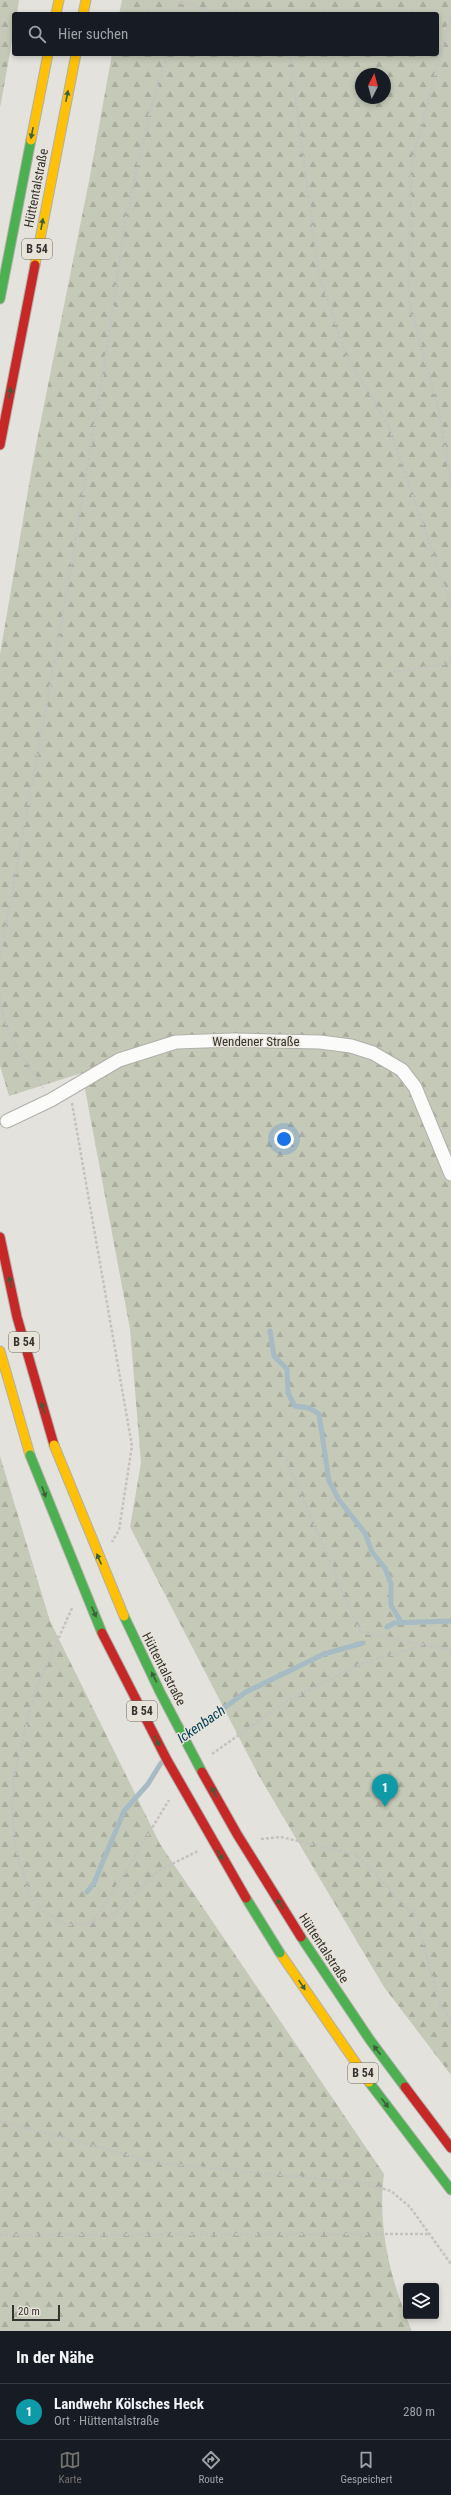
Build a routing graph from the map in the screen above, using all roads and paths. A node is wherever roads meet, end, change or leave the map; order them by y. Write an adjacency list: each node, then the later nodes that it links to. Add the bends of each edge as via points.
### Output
1 (59, 0): 5 (highway)
2 (86, 0): 6 (highway)
3 (185, 0): 4 (path)
4 (182, 1): 7 (path); 8 (path)
5 (56, 12)
6 (83, 12)
7 (179, 12)
8 (212, 12)
9 (451, 15): 16 (path, via 411,165 410,294 438,412)
10 (48, 56): 14 (highway, Hüttentalstraße / B 54, one-way to 14)
11 (76, 56): 15 (highway, Hüttentalstraße / B 54, one-way to 11)
12 (165, 56): 20 (path, via 149,115 125,222 105,362 60,632)
13 (288, 56): 17 (path, via 290,58 319,273 345,353 388,424)
14 (0, 299)
15 (0, 445)
16 (451, 482)
17 (451, 606)
18 (451, 663): 19 (path)
19 (393, 672)
20 (0, 958)
21 (0, 993): 22 (path, via 0,1004 12,1039)
22 (51, 1100): 23 (street, Wendener Straße); 24 (street, Wendener Straße, via 119,1060 176,1042 292,1040 351,1046 388,1061 402,1070 416,1087)
23 (7, 1121)
24 (451, 1174)
25 (0, 1237): 34 (highway, Hüttentalstraße / B 54, one-way to 25, bridge, via 370,2040 236,1833 129,1628 94,1549 54,1445 17,1317)
26 (0, 1351): 35 (highway, B 54, one-way to 35, bridge, via 30,1456 61,1537 120,1668 157,1742 214,1846 280,1953 350,2056)
27 (282, 1450): 28 (path, via 360,1632)
28 (421, 1646): 29 (path); 30 (path, via 363,1663 287,1701)
29 (451, 1650)
30 (211, 1756)
31 (174, 1795): 32 (path, via 163,1806 109,1899)
32 (90, 1924)
33 (0, 2121): 36 (path, via 158,2163 363,2183 391,2191 410,2207)
34 (451, 2148)
35 (451, 2190)
36 (430, 2234): 37 (path); 38 (path)
37 (0, 2235)
38 (451, 2264)

